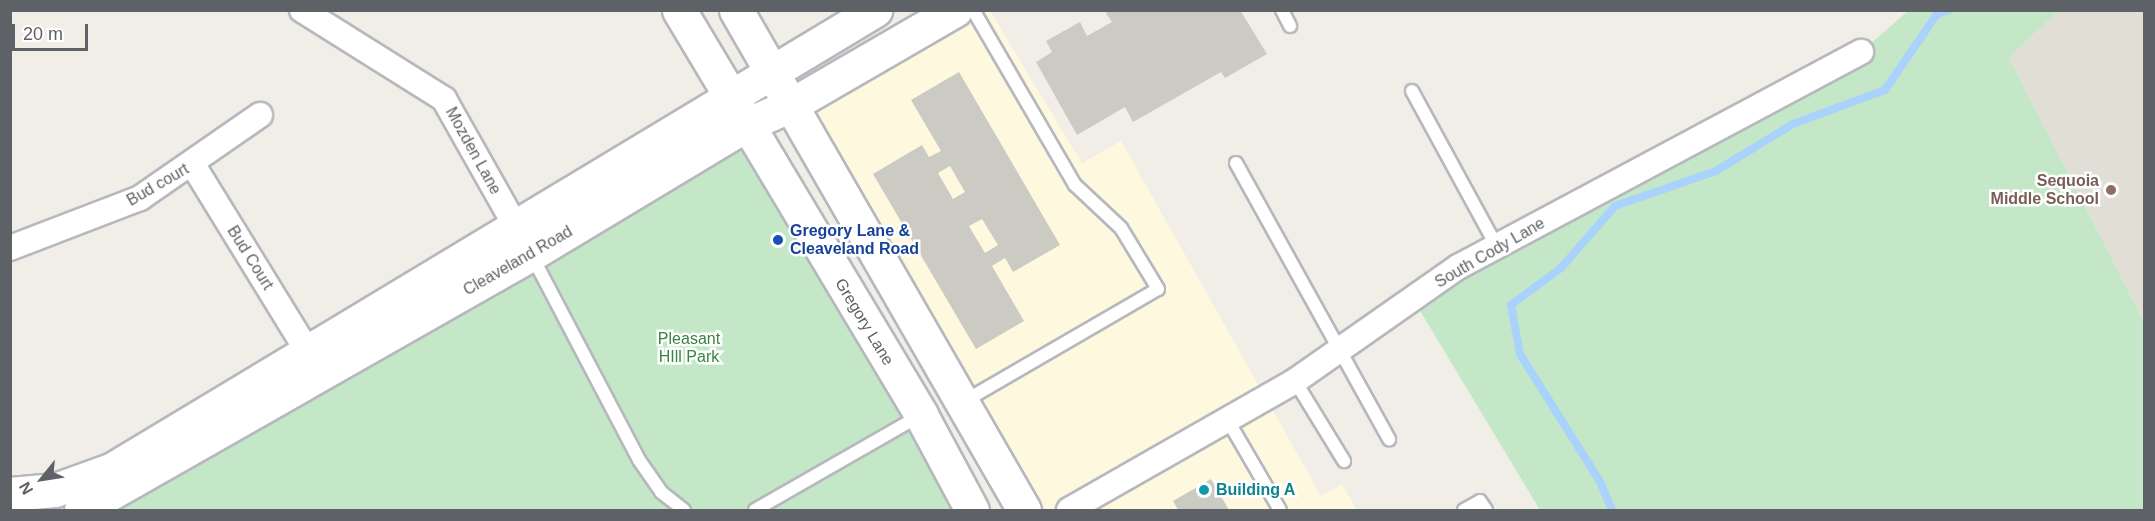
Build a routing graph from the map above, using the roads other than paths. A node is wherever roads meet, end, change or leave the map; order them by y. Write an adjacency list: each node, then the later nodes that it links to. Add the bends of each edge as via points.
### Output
1 (302, 10): 17 (street, Mozden Lane, via 444,99)
2 (679, 10): 13 (street, Gregory Lane)
3 (736, 10): 10 (street)
4 (875, 10): 10 (street, Cleaveland Road)
5 (956, 10): 12 (street, Cleaveland Road)
6 (973, 10): 23 (lane, via 1076,185 1121,228 1158,289)
7 (1282, 10): 8 (lane)
8 (1290, 26)
9 (1861, 52): 18 (street, South Cody Lane)
10 (772, 72): 12 (street); 13 (street, Cleaveland Road)
11 (1412, 92): 18 (lane)
12 (790, 105): 13 (street, Cleaveland Road); 23 (street)
13 (739, 111): 17 (street, Cleaveland Road); 24 (street, Gregory Lane)
14 (260, 115): 16 (street, Bud court)
15 (1236, 163): 20 (lane)
16 (193, 165): 19 (street, Bud court, via 140,198); 21 (street, Bud Court)
17 (524, 241): 21 (street, Cleaveland Road); 29 (street, Cleaveland Road); 30 (lane, via 639,460 661,492)
18 (1497, 247): 20 (street, South Cody Lane, via 1458,267)
19 (10, 248)
20 (1342, 349): 22 (street, South Cody Lane); 26 (lane)
21 (308, 352): 28 (street, Cleaveland Road, via 113,469 55,490)
22 (1295, 381): 25 (street, South Cody Lane); 27 (lane)
23 (963, 402): 33 (street)
24 (921, 416): 31 (lane); 32 (street, Gregory Lane)
25 (1227, 419): 34 (street, South Cody Lane); 35 (lane)
26 (1389, 439)
27 (1344, 461)
28 (10, 494)
29 (81, 510)
30 (684, 510)
31 (755, 510)
32 (972, 510)
33 (1024, 510)
34 (1069, 510)
35 (1280, 510)
36 (1464, 510): 37 (lane, via 1480,501)
37 (1486, 510)

